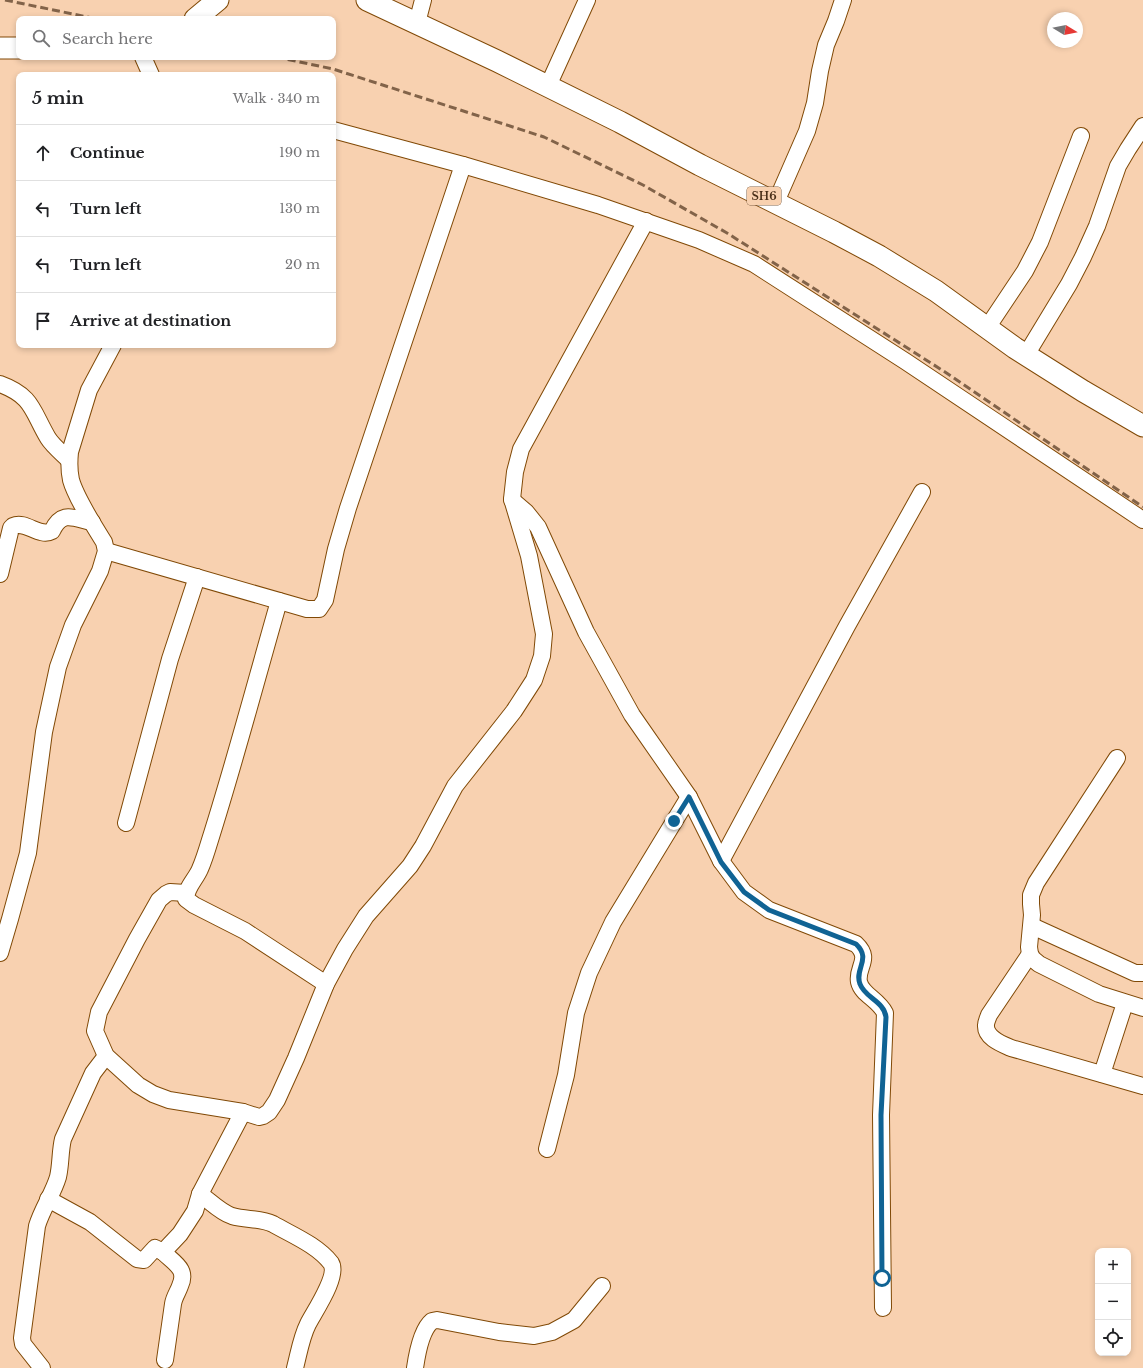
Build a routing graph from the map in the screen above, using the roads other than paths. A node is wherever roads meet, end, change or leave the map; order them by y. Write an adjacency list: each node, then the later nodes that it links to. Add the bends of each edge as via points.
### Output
1 (218, 0): 6 (main road)
2 (367, 0): 7 (main road, SH6)
3 (423, 0): 7 (street)
4 (587, 0): 12 (street)
5 (843, 0): 17 (street, via 826,45 807,131)
6 (199, 16)
7 (418, 24): 12 (main road, SH6)
8 (0, 48): 9 (main road)
9 (16, 48)
10 (144, 60): 11 (street)
11 (149, 72)
12 (548, 86): 17 (main road, SH6)
13 (1143, 126): 21 (street, via 1118,166 1083,257)
14 (336, 131): 16 (street)
15 (1081, 136): 19 (street, via 1040,242 1025,271)
16 (463, 165): 18 (street); 34 (street, via 348,508 325,600 319,609 314,610)
17 (776, 202): 19 (main road, SH6, via 879,256 936,291)
18 (646, 221): 26 (street, via 521,449); 28 (street, via 754,264)
19 (987, 328): 21 (main road, SH6)
20 (111, 348): 24 (street, via 89,390)
21 (1026, 355): 23 (main road, SH6)
22 (0, 384): 24 (street, via 18,392 31,404 48,439)
23 (1143, 426)
24 (69, 460): 29 (street, via 72,482)
25 (922, 492): 38 (street)
26 (512, 499): 36 (street, via 538,528 586,632 632,714); 44 (street, via 529,556 544,634 542,656 534,680 514,711 455,786 410,866 366,916)
27 (0, 518): 30 (street)
28 (1143, 520)
29 (92, 522): 30 (street, via 64,517 47,533); 31 (street, via 104,542)
30 (15, 524): 32 (street, via 11,528)
31 (106, 551): 33 (street); 41 (street, via 100,571 73,625 58,667 44,732 28,853)
32 (0, 574)
33 (197, 578): 34 (street); 37 (street, via 170,659)
34 (279, 601): 39 (street, via 209,842 200,869)
35 (1117, 758): 40 (street, via 1036,883 1031,895)
36 (689, 797): 38 (street); 51 (street, via 613,922 590,973 576,1013 566,1075)
37 (126, 823)
38 (721, 862): 56 (street, via 744,892 769,910 856,944 864,956 859,981 862,989 882,1006 885,1013 881,1115)
39 (186, 893): 44 (street, via 186,898 194,905 245,931); 47 (street, via 170,892 159,900 99,1012 95,1031)
40 (1032, 926): 42 (street); 43 (street, via 1127,970)
41 (0, 953)
42 (1030, 954): 45 (street, via 1046,967 1099,994); 48 (street, via 989,1015 986,1026 988,1035 1011,1048)
43 (1143, 973)
44 (326, 984): 50 (street, via 273,1106 259,1117)
45 (1125, 1002): 46 (street); 48 (street)
46 (1143, 1008)
47 (106, 1056): 50 (street, via 138,1084 159,1096 169,1100); 53 (street, via 93,1073 63,1139 58,1176)
48 (1102, 1074): 49 (street)
49 (1143, 1086)
50 (243, 1112): 52 (street)
51 (547, 1149)
52 (200, 1194): 54 (street, via 195,1211 180,1234); 59 (street, via 232,1216 273,1224 314,1248 331,1263 331,1278 308,1324)
53 (48, 1199): 54 (street, via 90,1222 137,1259 144,1260 155,1248); 58 (street, via 37,1226 22,1332 23,1344)
54 (163, 1252): 57 (street, via 183,1274 183,1280 174,1299)
55 (602, 1286): 60 (street, via 574,1320 552,1332 540,1335 499,1332 432,1320 425,1329)
56 (883, 1308)
57 (165, 1360)
58 (42, 1368)
59 (295, 1368)
60 (415, 1368)

